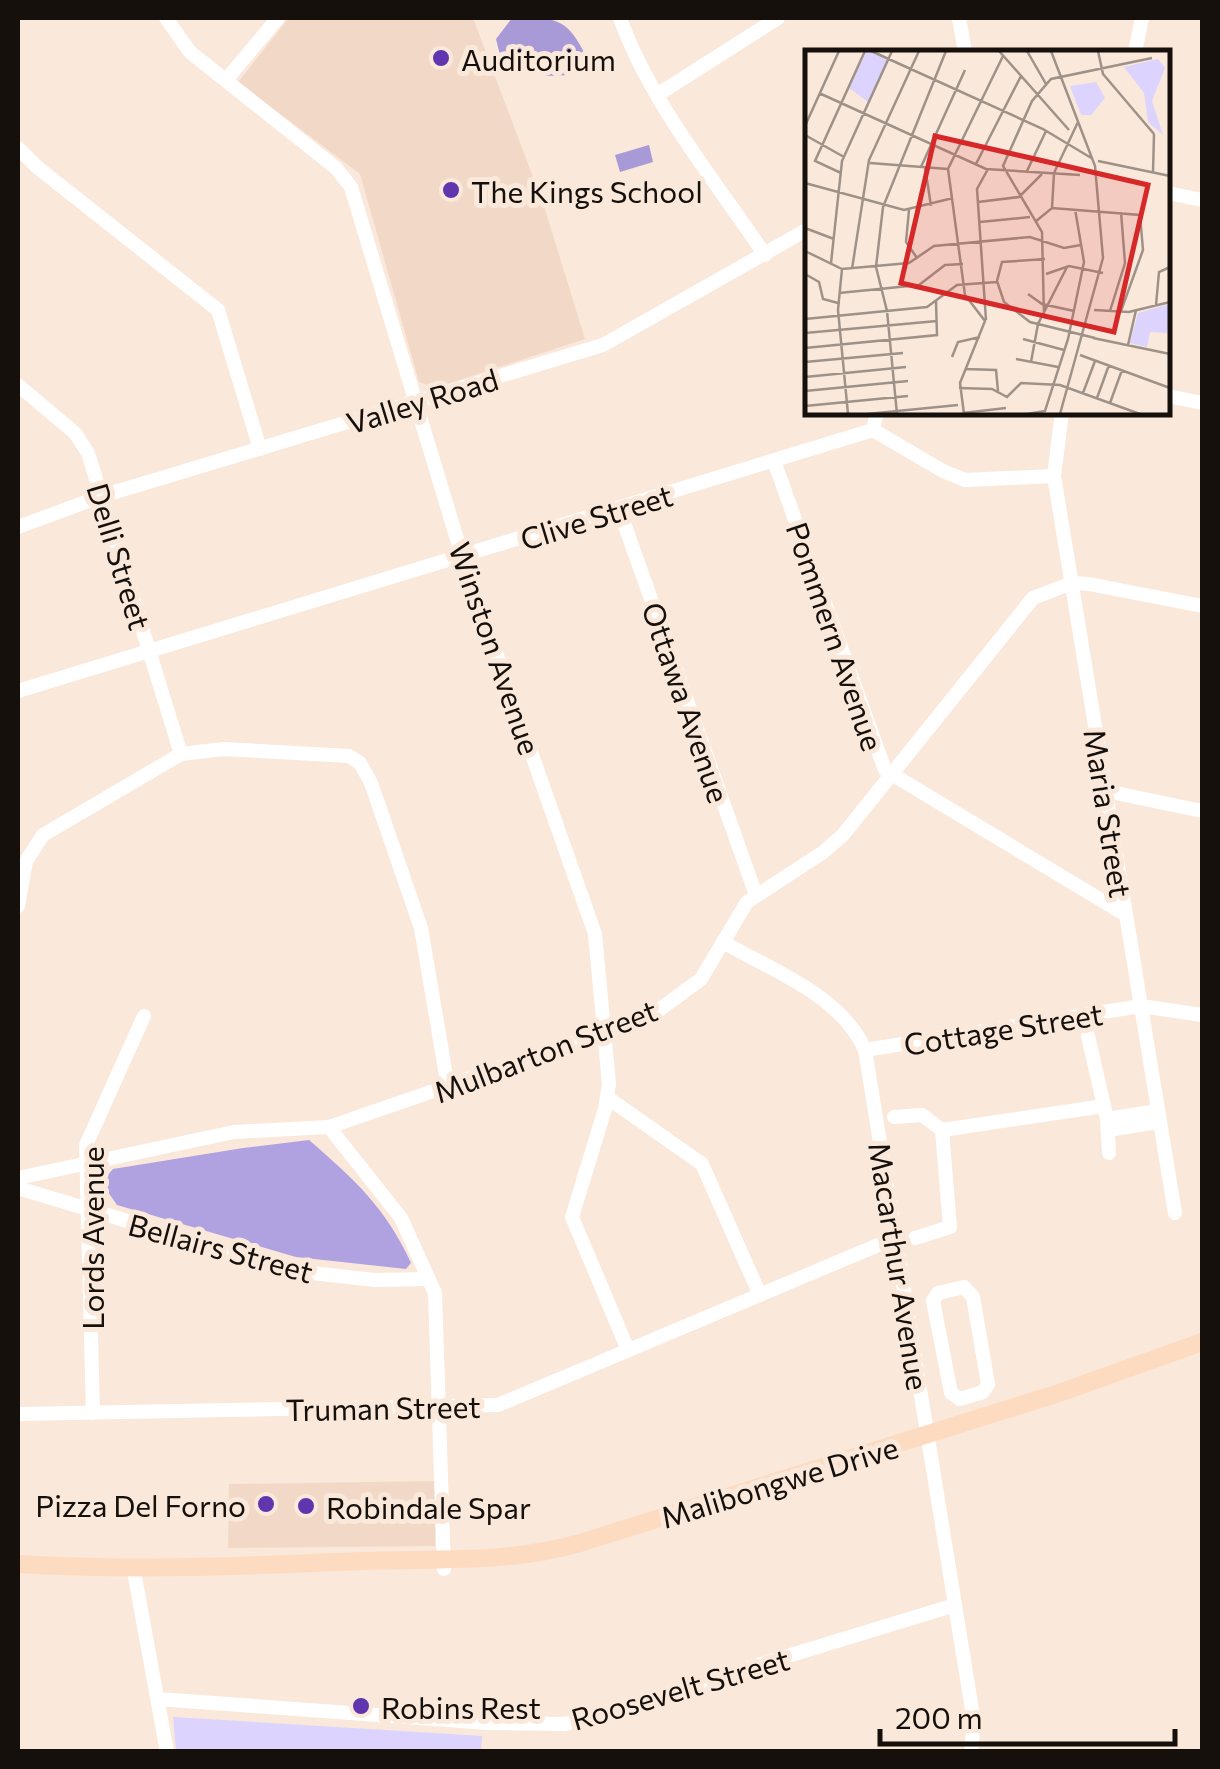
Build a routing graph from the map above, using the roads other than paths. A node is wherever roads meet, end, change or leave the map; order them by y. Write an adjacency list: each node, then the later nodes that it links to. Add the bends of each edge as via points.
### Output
1 (166, 18): 9 (street, Winston Avenue, via 190,52)
2 (278, 18): 9 (street)
3 (620, 18): 10 (street)
4 (778, 18): 10 (street)
5 (959, 18): 7 (street)
6 (1142, 18): 8 (street)
7 (965, 50)
8 (1135, 50)
9 (226, 80): 18 (street, Winston Avenue, via 348,181)
10 (657, 96): 15 (street)
11 (18, 148): 23 (street, via 218,310)
12 (1170, 193): 13 (street)
13 (1202, 200)
14 (805, 231): 15 (street, Valley Road)
15 (765, 255): 18 (street, Valley Road, via 602,345)
16 (18, 385): 26 (street, Delli Street, via 81,440)
17 (1170, 396): 19 (street)
18 (416, 402): 23 (street, Valley Road); 29 (street, Winston Avenue)
19 (1202, 403)
20 (876, 415): 22 (street)
21 (1062, 415): 25 (street, Maria Street)
22 (873, 430): 24 (street, Clive Street); 25 (street, via 965,480)
23 (260, 449): 26 (street, Valley Road)
24 (774, 462): 27 (street, Clive Street); 35 (street, Pommern Avenue)
25 (1054, 476): 30 (street, Maria Street)
26 (102, 496): 28 (street, Valley Road); 32 (street, Delli Street)
27 (619, 509): 29 (street, Clive Street); 38 (street, Ottawa Avenue)
28 (18, 527)
29 (462, 556): 32 (street, Clive Street); 45 (street, Winston Avenue, via 591,918)
30 (1072, 583): 31 (street); 35 (street, Mulbarton Street, via 1025,606); 36 (street, Maria Street)
31 (1202, 606)
32 (149, 650): 33 (street, Clive Street); 34 (street, Delli Street)
33 (18, 691)
34 (181, 754): 39 (street, via 43,835 26,861); 48 (street, via 342,754 360,763 421,928)
35 (890, 776): 38 (street, Mulbarton Street, via 836,842); 40 (street, Pommern Avenue)
36 (1106, 791): 37 (street); 40 (street, Maria Street)
37 (1202, 811)
38 (756, 895): 41 (street, Mulbarton Street)
39 (18, 906)
40 (1126, 915): 42 (street, Maria Street)
41 (723, 942): 45 (street, Mulbarton Street, via 693,986 652,1014); 47 (street, Macarthur Avenue, via 828,1003 845,1016)
42 (1142, 1006): 43 (street, Cottage Street); 47 (street, Cottage Street); 50 (street, Maria Street)
43 (1202, 1014)
44 (144, 1016): 56 (street, Lords Avenue, via 87,1140)
45 (606, 1031): 48 (street, Mulbarton Street); 49 (street, Winston Avenue)
46 (1088, 1036): 52 (street)
47 (865, 1050): 61 (street, Macarthur Avenue)
48 (448, 1087): 53 (street, Mulbarton Street)
49 (608, 1098): 64 (street, via 702,1164); 68 (street, Winston Avenue, via 572,1216)
50 (1157, 1116): 52 (street); 60 (street, Maria Street)
51 (894, 1117): 54 (street, via 922,1115)
52 (1106, 1118): 54 (street); 55 (street)
53 (329, 1127): 56 (street, Mulbarton Street, via 234,1132); 63 (street, via 401,1218)
54 (942, 1130): 62 (street, via 950,1227)
55 (1109, 1153)
56 (87, 1163): 57 (street, Mulbarton Street); 59 (street, Lords Avenue)
57 (18, 1178)
58 (18, 1188): 59 (street, Bellairs Street)
59 (88, 1209): 63 (street, Bellairs Street, via 294,1270); 71 (street, Lords Avenue)
60 (1174, 1213)
61 (895, 1238): 64 (street, Truman Street); 66 (street, Macarthur Avenue)
62 (915, 1238)
63 (430, 1279): 70 (street)
64 (760, 1295): 68 (street, Truman Street)
65 (936, 1317): 65 (street, via 936,1295 969,1289 988,1384 983,1392 960,1399 951,1393); 66 (street)
66 (908, 1322): 73 (street, Macarthur Avenue)
67 (1202, 1342): 73 (main road, Malibongwe Drive)
68 (628, 1350): 70 (street, Truman Street, via 498,1405)
69 (1202, 1352): 73 (main road, Malibongwe Drive)
70 (438, 1406): 71 (street, Truman Street); 75 (street)
71 (93, 1413): 72 (street, Truman Street)
72 (18, 1414)
73 (927, 1438): 75 (main road, Malibongwe Drive, via 563,1548); 77 (street, Macarthur Avenue)
74 (18, 1564): 76 (main road, Malibongwe Drive)
75 (444, 1565): 76 (main road, Malibongwe Drive)
76 (133, 1566): 78 (street)
77 (956, 1605): 78 (street, Roosevelt Street, via 565,1724); 80 (street, Macarthur Avenue, via 974,1722)
78 (158, 1699): 79 (street)
79 (167, 1752)
80 (971, 1752)

